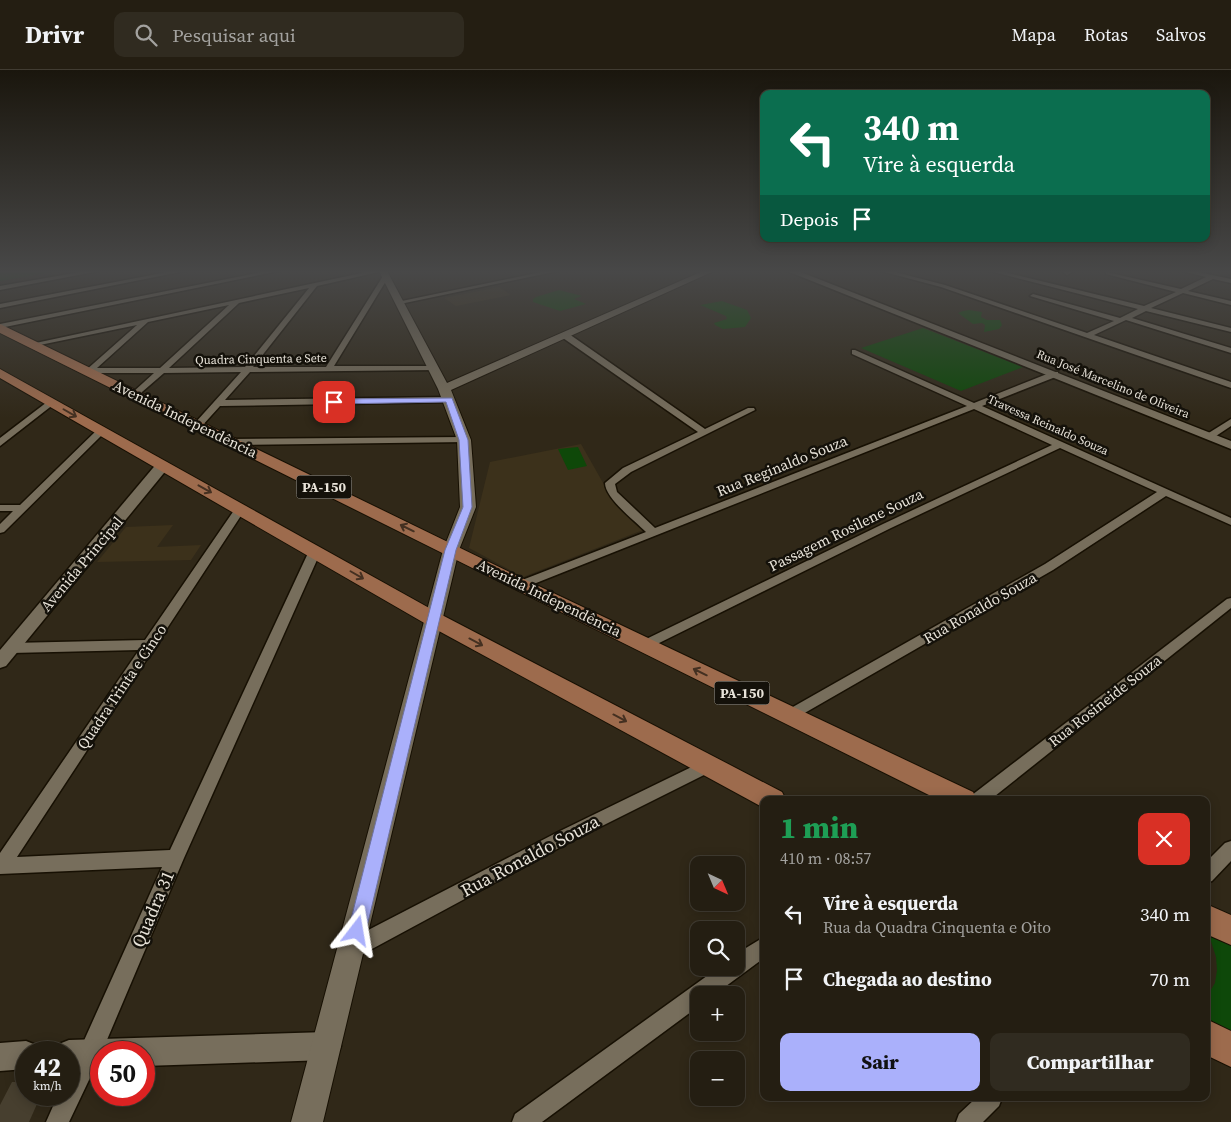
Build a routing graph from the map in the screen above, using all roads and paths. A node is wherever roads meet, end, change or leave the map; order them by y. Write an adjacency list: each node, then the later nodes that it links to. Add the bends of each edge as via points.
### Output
1 (34, 320): 13 (street)
2 (147, 320): 19 (street); 25 (street)
3 (217, 320): 26 (street)
4 (287, 320): 24 (street)
5 (356, 320): 23 (street)
6 (409, 320): 22 (main road)
7 (601, 320): 15 (main road)
8 (917, 320): 27 (street, Rua José Marcelino de Oliveira)
9 (1041, 320): 16 (street)
10 (1121, 320): 16 (street)
11 (1127, 320): 20 (street)
12 (1193, 320): 14 (street)
13 (0, 327): 18 (main road, Avenida Independência / PA-150)
14 (1231, 330)
15 (566, 336): 30 (main road); 39 (street)
16 (1087, 336): 29 (street)
17 (0, 337): 18 (main road)
18 (22, 338): 19 (main road, Avenida Independência / PA-150)
19 (35, 344): 25 (main road, Avenida Independência / PA-150)
20 (1231, 351)
21 (855, 352): 34 (street, Travessa Reinaldo Souza)
22 (434, 368): 23 (street, Quadra Cinquenta e Sete); 30 (main road)
23 (328, 369): 24 (street, Quadra Cinquenta e Sete)
24 (247, 370): 26 (street, Quadra Cinquenta e Sete); 33 (street)
25 (89, 371): 26 (street, Quadra Cinquenta e Sete); 31 (main road, Avenida Independência / PA-150)
26 (162, 371): 31 (street)
27 (1055, 374): 34 (street, Rua Reginaldo Souza); 40 (street, Rua José Marcelino de Oliveira)
28 (2, 376): 32 (main road)
29 (1231, 385)
30 (447, 394): 33 (street); 41 (main road)
31 (135, 395): 37 (main road, Avenida Independência / PA-150)
32 (51, 402): 38 (main road, one-way to 38); 43 (street)
33 (218, 403): 37 (street)
34 (976, 406): 44 (street, Travessa Reinaldo Souza); 53 (street, Rua Reginaldo Souza)
35 (751, 410): 39 (street)
36 (1231, 422): 40 (street)
37 (198, 425): 42 (main road, Avenida Independência / PA-150)
38 (101, 431): 46 (main road); 49 (street)
39 (704, 433): 53 (street, via 626,470 610,483 613,494)
40 (1210, 436): 45 (street, Rua José Marcelino de Oliveira)
41 (464, 440): 42 (street); 54 (main road, via 468,507)
42 (230, 442): 54 (main road, Avenida Independência / PA-150, one-way to 42)
43 (0, 443)
44 (1061, 444): 47 (street, Travessa Reinaldo Souza); 60 (street, Passagem Rosilene Souza)
45 (1231, 445)
46 (163, 465): 50 (main road, one-way to 50); 61 (street, Avenida Principal)
47 (1165, 492): 51 (street, Travessa Reinaldo Souza); 62 (street, Rua Ronaldo Souza, via 1049,567)
48 (0, 508): 49 (street)
49 (22, 508): 52 (street)
50 (241, 508): 55 (main road); 59 (street, Quadra Trinta e Cinco)
51 (1231, 522)
52 (0, 530)
53 (654, 533): 56 (street, Rua Reginaldo Souza)
54 (451, 550): 56 (main road, Avenida Independência / PA-150); 58 (main road)
55 (315, 551): 58 (main road, one-way to 58); 70 (street, Quadra 31)
56 (521, 585): 60 (main road, Avenida Independência / PA-150)
57 (1231, 602): 68 (street, Rua Rosineide Souza)
58 (433, 619): 64 (main road, one-way to 64); 75 (main road)
59 (150, 645): 61 (street); 71 (street, Quadra Trinta e Cinco)
60 (645, 645): 62 (main road, Avenida Independência / PA-150, one-way to 60)
61 (7, 649)
62 (789, 716): 63 (main road, Avenida Independência / PA-150)
63 (844, 742): 66 (main road, via 885,774); 67 (main road, Avenida Independência / PA-150)
64 (708, 764): 65 (main road); 75 (street, Rua Ronaldo Souza, via 564,836)
65 (767, 796)
66 (928, 796)
67 (956, 796)
68 (983, 796)
69 (1231, 849): 72 (street)
70 (175, 858): 71 (street); 82 (street, Quadra 31)
71 (1, 866)
72 (1210, 871)
73 (1210, 920): 74 (main road)
74 (1231, 930)
75 (352, 949): 80 (main road)
76 (760, 949): 77 (street)
77 (745, 960)
78 (723, 976): 89 (street)
79 (1210, 1038): 81 (main road)
80 (327, 1046): 82 (street); 88 (main road)
81 (1231, 1050)
82 (80, 1053)
83 (15, 1056): 84 (street)
84 (0, 1057)
85 (988, 1101): 90 (street)
86 (63, 1106): 87 (street, Quadra 31)
87 (58, 1122)
88 (307, 1122)
89 (523, 1122)
90 (967, 1122)

